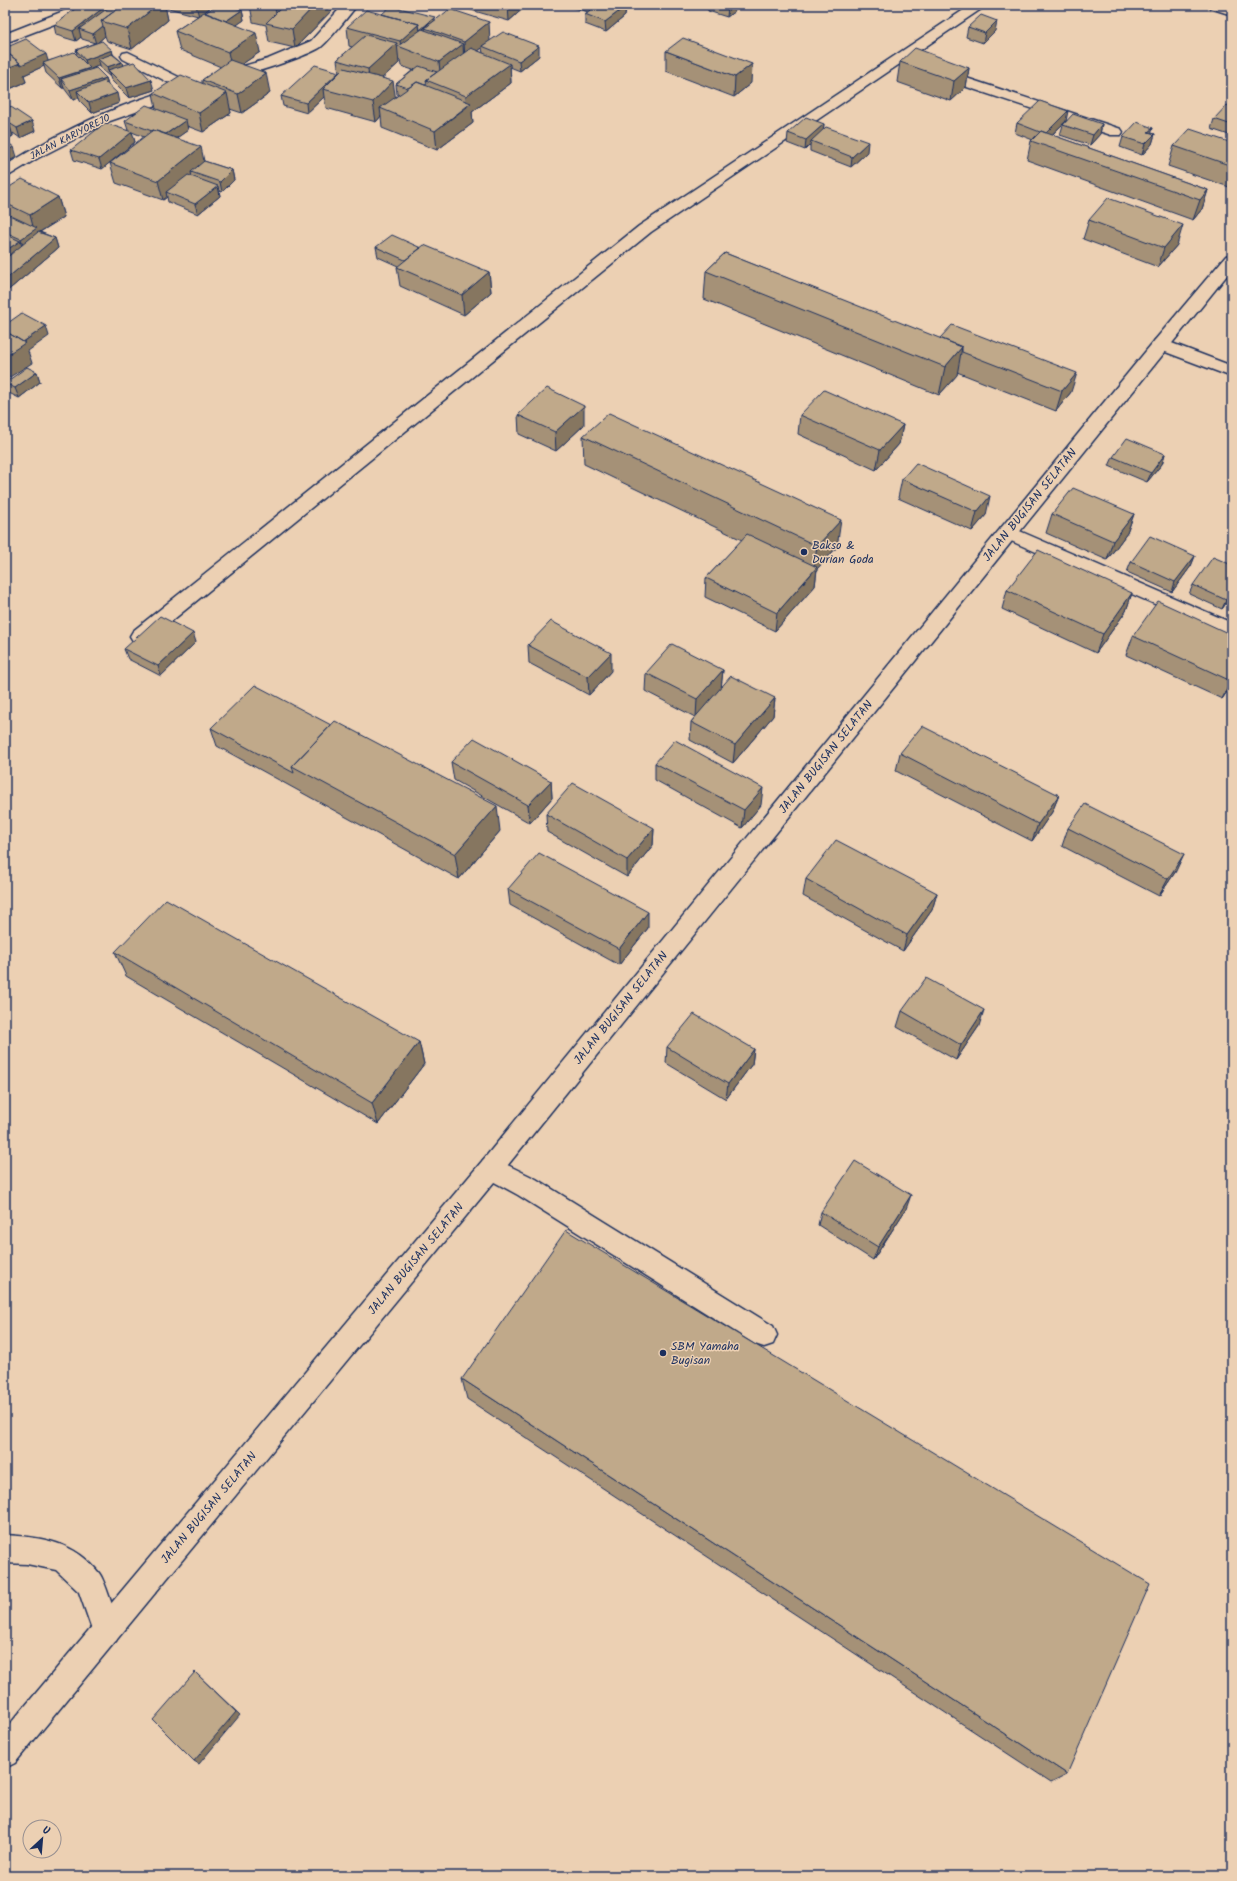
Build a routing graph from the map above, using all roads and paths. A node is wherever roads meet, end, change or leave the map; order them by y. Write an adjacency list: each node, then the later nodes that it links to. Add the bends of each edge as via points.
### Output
1 (91, 5): 6 (street)
2 (350, 5): 11 (street, JALAN KARIYOREJO, via 316,44 273,62)
3 (980, 5): 8 (street)
4 (1215, 5): 5 (street)
5 (1232, 11)
6 (5, 39)
7 (128, 56): 11 (street)
8 (898, 60): 9 (street); 19 (street, via 645,229)
9 (913, 64)
10 (927, 69): 12 (street)
11 (190, 88): 13 (street, JALAN KARIYOREJO, via 105,118)
12 (1116, 132)
13 (5, 172)
14 (1232, 259): 15 (street, JALAN BUGISAN SELATAN)
15 (1161, 344): 16 (street); 17 (street, JALAN BUGISAN SELATAN)
16 (1232, 372)
17 (1008, 532): 18 (street); 20 (street, JALAN BUGISAN SELATAN)
18 (1232, 631)
19 (139, 637)
20 (491, 1168): 21 (street, via 527,1187); 23 (street, JALAN BUGISAN SELATAN)
21 (764, 1336)
22 (5, 1549): 23 (street, via 27,1550 63,1558 90,1583)
23 (106, 1631): 24 (street, JALAN BUGISAN SELATAN)
24 (5, 1752)

